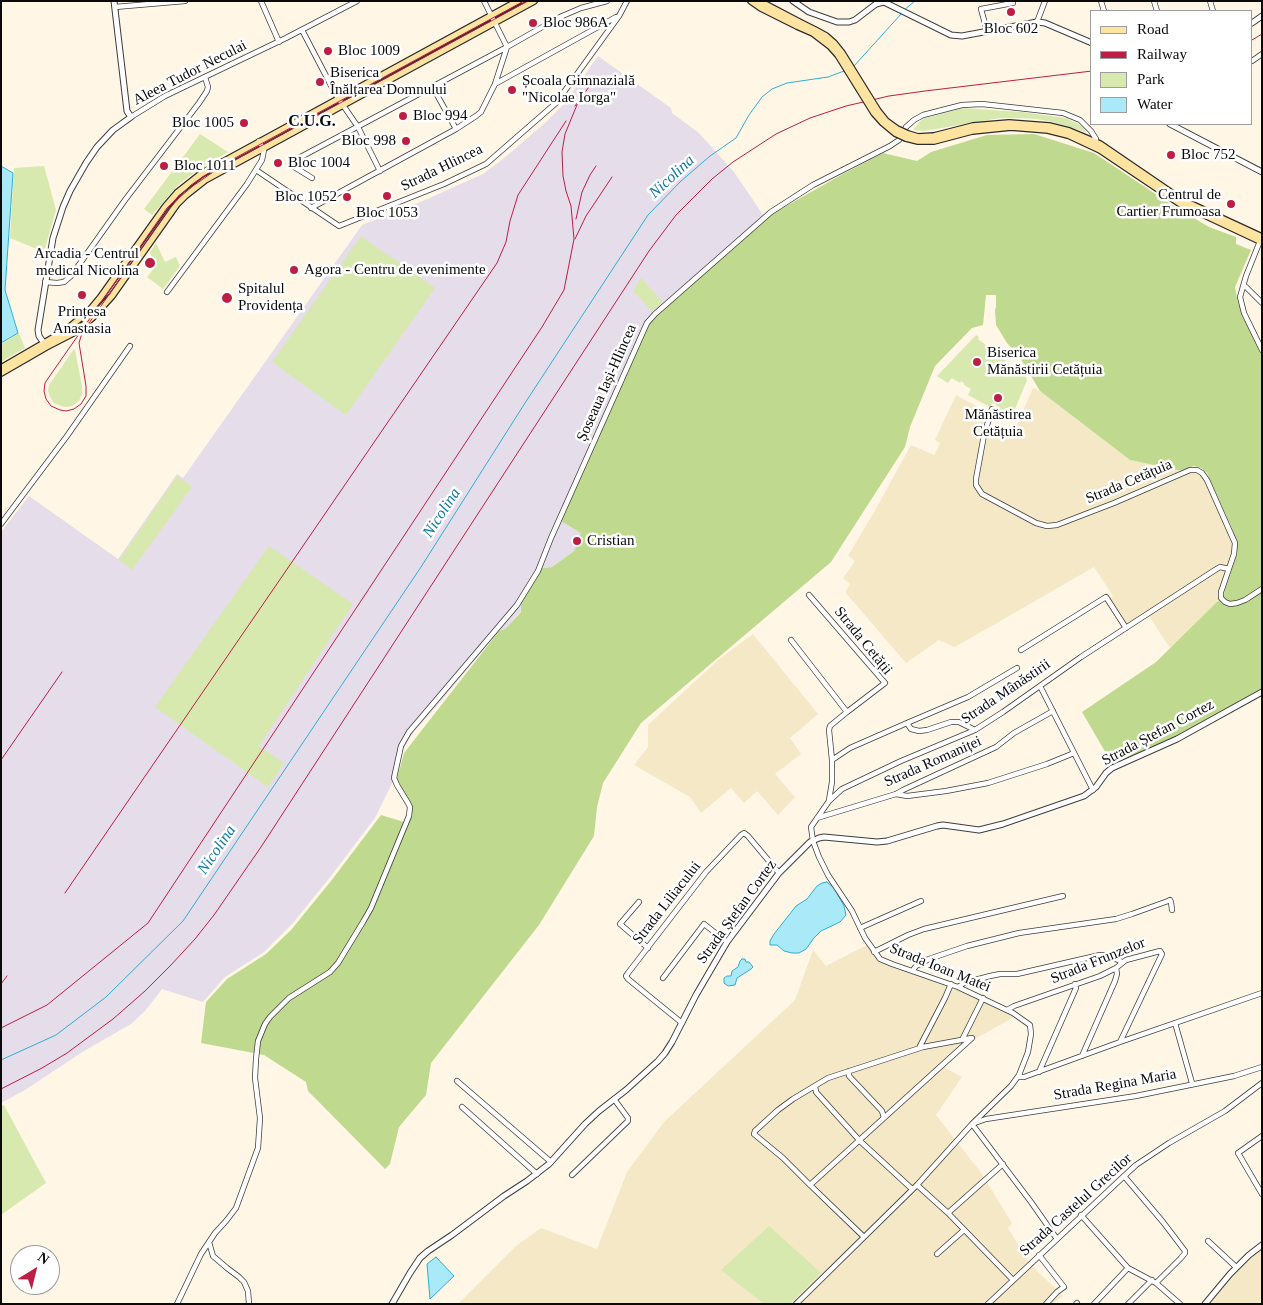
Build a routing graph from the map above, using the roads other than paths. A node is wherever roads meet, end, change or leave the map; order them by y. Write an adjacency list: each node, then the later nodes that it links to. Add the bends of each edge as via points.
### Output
1 (185, 1): 14 (street)
2 (261, 1): 21 (street)
3 (357, 1): 19 (street, Aleea Tudor Neculai)
4 (484, 1): 15 (street)
5 (518, 1): 15 (main road)
6 (534, 1): 17 (main road)
7 (607, 1): 23 (street, via 560,17)
8 (627, 1): 16 (street, Strada Hlincea)
9 (793, 1): 12 (street, via 815,15 843,23 855,20 876,4)
10 (1045, 1): 18 (street)
11 (754, 2): 34 (main road, bridge, via 798,24 830,46 874,114 895,133 918,141 1010,127 1048,130)
12 (884, 2): 20 (street, via 951,35)
13 (1013, 3): 20 (street, via 981,10)
14 (114, 4): 29 (street, via 127,111)
15 (492, 15): 17 (street); 27 (main road)
16 (619, 16): 25 (street); 40 (street, Strada Hlincea, via 556,103 486,164 339,226)
17 (495, 22): 23 (street); 28 (main road)
18 (1037, 22): 20 (street); 22 (street)
19 (302, 30): 21 (street, Aleea Tudor Neculai); 27 (street)
20 (986, 32)
21 (279, 42): 24 (street, Aleea Tudor Neculai)
22 (1090, 43)
23 (508, 46): 25 (street, Strada Hlincea); 26 (street)
24 (204, 77): 29 (street, Aleea Tudor Neculai); 42 (street, via 208,87 203,97 71,276 64,282)
25 (495, 84): 32 (street, Strada Hlincea, via 481,112)
26 (432, 86): 31 (street); 32 (street)
27 (338, 98): 28 (street); 33 (main road)
28 (344, 105): 31 (street); 35 (main road)
29 (131, 117): 42 (street, Aleea Tudor Neculai, via 104,139 70,191 53,238)
30 (1175, 125): 38 (street)
31 (358, 127): 37 (street); 39 (street, via 290,165)
32 (456, 129): 37 (street, Strada Hlincea)
33 (259, 141): 35 (street); 46 (main road, via 201,174 177,193 95,305)
34 (1093, 144): 41 (main road, via 1179,203); 128 (street, Șoseaua Iași-Hlincea, via 1096,138 1091,131 1080,120 1062,113 982,104 962,105 923,115 906,127 899,140 890,146 813,185 771,212 655,314 644,328 529,587 401,746 394,778 410,807 371,908 330,972 289,998 265,1024 258,1041 256,1059 260,1118 258,1148 236,1208)
35 (263, 148): 36 (street, via 262,160); 46 (main road, via 205,180 186,195 98,312 75,332)
36 (256, 170): 40 (street, Strada Hlincea); 44 (street)
37 (380, 171): 40 (street, Strada Hlincea)
38 (1262, 172)
39 (312, 178)
40 (311, 208)
41 (1261, 239): 43 (street)
42 (45, 282): 46 (street, Aleea Tudor Neculai, via 38,330)
43 (1242, 286): 45 (street); 48 (street, via 1241,304)
44 (168, 292)
45 (1262, 303)
46 (45, 345): 49 (main road); 50 (main road)
47 (130, 346): 52 (street)
48 (1262, 350)
49 (1, 368)
50 (1, 373)
51 (992, 409): 53 (street, Strada Cetățuia, via 976,479 982,494 1036,523 1057,525 1190,470 1197,470 1207,480 1235,543)
52 (1, 524)
53 (1229, 569): 54 (street, Strada Cetățuia, via 1221,592 1225,602 1237,603); 56 (street, Strada Mânăstirii, via 1220,567)
54 (1262, 589)
55 (809, 595): 63 (street, Strada Cetății, via 885,683)
56 (1126, 628): 58 (street, via 1106,597); 60 (street, Strada Mânăstirii)
57 (791, 640): 63 (street)
58 (1021, 650)
59 (1017, 668): 64 (street, via 968,697)
60 (1040, 686): 62 (street); 65 (street, Strada Mânăstirii)
61 (1262, 692): 70 (street, Strada Ștefan Cortez, via 1177,739 1112,768)
62 (1053, 711): 66 (street); 71 (street, Strada Romaniței, via 996,747)
63 (846, 712): 67 (street, Strada Cetății, via 830,726)
64 (907, 723): 65 (street, via 911,729 919,731 951,722 960,722); 67 (street, via 850,748)
65 (975, 730): 69 (street, Strada Mânăstirii)
66 (1074, 752): 70 (street); 71 (street, via 988,783 906,796)
67 (832, 760): 68 (street, Strada Cetății)
68 (832, 782): 69 (street); 72 (street, Strada Cetății)
69 (842, 789): 72 (street, Strada Mânăstirii)
70 (1093, 790): 74 (street, Strada Ștefan Cortez, via 1075,800 985,829 943,825 888,841 824,837)
71 (896, 794): 73 (street, Strada Romaniței)
72 (829, 801): 73 (street, Strada Mânăstirii)
73 (816, 819): 74 (street, Strada Mânăstirii, via 811,827)
74 (813, 841): 75 (street, Strada Ștefan Cortez); 80 (street, Strada Ioan Matei, via 828,875)
75 (778, 873): 81 (street, Strada Ștefan Cortez); 82 (street, Strada Liliacului, via 748,836 741,834 706,872)
76 (1063, 896): 83 (street, via 924,929)
77 (921, 901): 80 (street)
78 (639, 902): 82 (street, via 620,924)
79 (1172, 910): 86 (street, via 1168,900 1116,919 1019,933 966,946 929,959)
80 (860, 928): 83 (street, Strada Ioan Matei)
81 (728, 942): 87 (street, via 704,924); 94 (street, Strada Ștefan Cortez)
82 (648, 948): 94 (street, Strada Liliacului, via 626,976)
83 (874, 952): 86 (street, Strada Ioan Matei, via 885,962)
84 (1122, 962): 85 (street, Strada Frunzelor); 90 (street, via 1100,955 1017,974 990,976); 97 (street, Strada Frunzelor, via 1162,952)
85 (1116, 968): 89 (street, Strada Frunzelor); 99 (street, via 1115,981)
86 (912, 970): 88 (street, Strada Ioan Matei)
87 (663, 978)
88 (951, 984): 90 (street, Strada Ioan Matei); 98 (street)
89 (1076, 984): 93 (street, Strada Frunzelor); 102 (street)
90 (958, 987): 92 (street, Strada Ioan Matei)
91 (1262, 993): 95 (street)
92 (983, 998): 93 (street, Strada Ioan Matei); 96 (street)
93 (1007, 1010): 103 (street, Strada Ioan Matei, via 1027,1023 1031,1030 1028,1052)
94 (682, 1023): 108 (street, Strada Ștefan Cortez, via 658,1061)
95 (1176, 1023): 97 (street); 106 (street)
96 (962, 1040): 98 (street); 110 (street, via 972,1038)
97 (1120, 1042): 99 (street)
98 (919, 1048): 101 (street)
99 (1082, 1056): 102 (street)
100 (1262, 1067): 106 (street, Strada Regina Maria)
101 (849, 1071): 107 (street); 110 (street, via 849,1076 882,1111)
102 (1039, 1072): 103 (street)
103 (1018, 1077): 111 (street, Strada Ioan Matei)
104 (457, 1081): 114 (street)
105 (1262, 1083): 118 (street, Strada Castelul Grecilor)
106 (1192, 1084): 111 (street, Strada Regina Maria)
107 (815, 1086): 113 (street, via 816,1092); 119 (street, via 778,1110 754,1134)
108 (614, 1099): 114 (street, Strada Ștefan Cortez, via 585,1124); 117 (street, via 628,1118 627,1123)
109 (462, 1107): 116 (street)
110 (884, 1118): 113 (street)
111 (972, 1124): 115 (street); 120 (street)
112 (1262, 1136): 122 (street, via 1238,1153)
113 (860, 1141): 119 (street); 121 (street)
114 (551, 1162): 116 (street, Strada Ștefan Cortez)
115 (1003, 1164): 123 (street); 127 (street)
116 (537, 1174): 141 (street, Strada Ștefan Cortez, via 428,1250)
117 (572, 1175)
118 (1124, 1176): 124 (street, Strada Castelul Grecilor); 138 (street, via 1185,1251)
119 (810, 1185): 126 (street)
120 (917, 1185): 121 (street); 123 (street)
121 (912, 1189): 126 (street)
122 (1262, 1194)
123 (948, 1213): 125 (street)
124 (1081, 1215): 127 (street, Strada Castelul Grecilor); 136 (street)
125 (964, 1230): 132 (street); 137 (street)
126 (864, 1237): 142 (street)
127 (1057, 1239): 133 (street, Strada Castelul Grecilor)
128 (209, 1242): 131 (street); 134 (street)
129 (1208, 1242): 135 (street)
130 (1262, 1245): 135 (street)
131 (201, 1254): 134 (street); 139 (street)
132 (938, 1254)
133 (1039, 1255): 137 (street, Strada Castelul Grecilor); 144 (street, via 1064,1287)
134 (213, 1256): 140 (street, via 244,1282)
135 (1236, 1267): 148 (street)
136 (1128, 1268): 138 (street); 145 (street)
137 (1013, 1280): 143 (street, Strada Castelul Grecilor)
138 (1154, 1281): 146 (street); 147 (street)
139 (176, 1304)
140 (249, 1304)
141 (392, 1304)
142 (796, 1304)
143 (988, 1304)
144 (1046, 1304)
145 (1094, 1304)
146 (1128, 1304)
147 (1180, 1304)
148 (1205, 1304)

